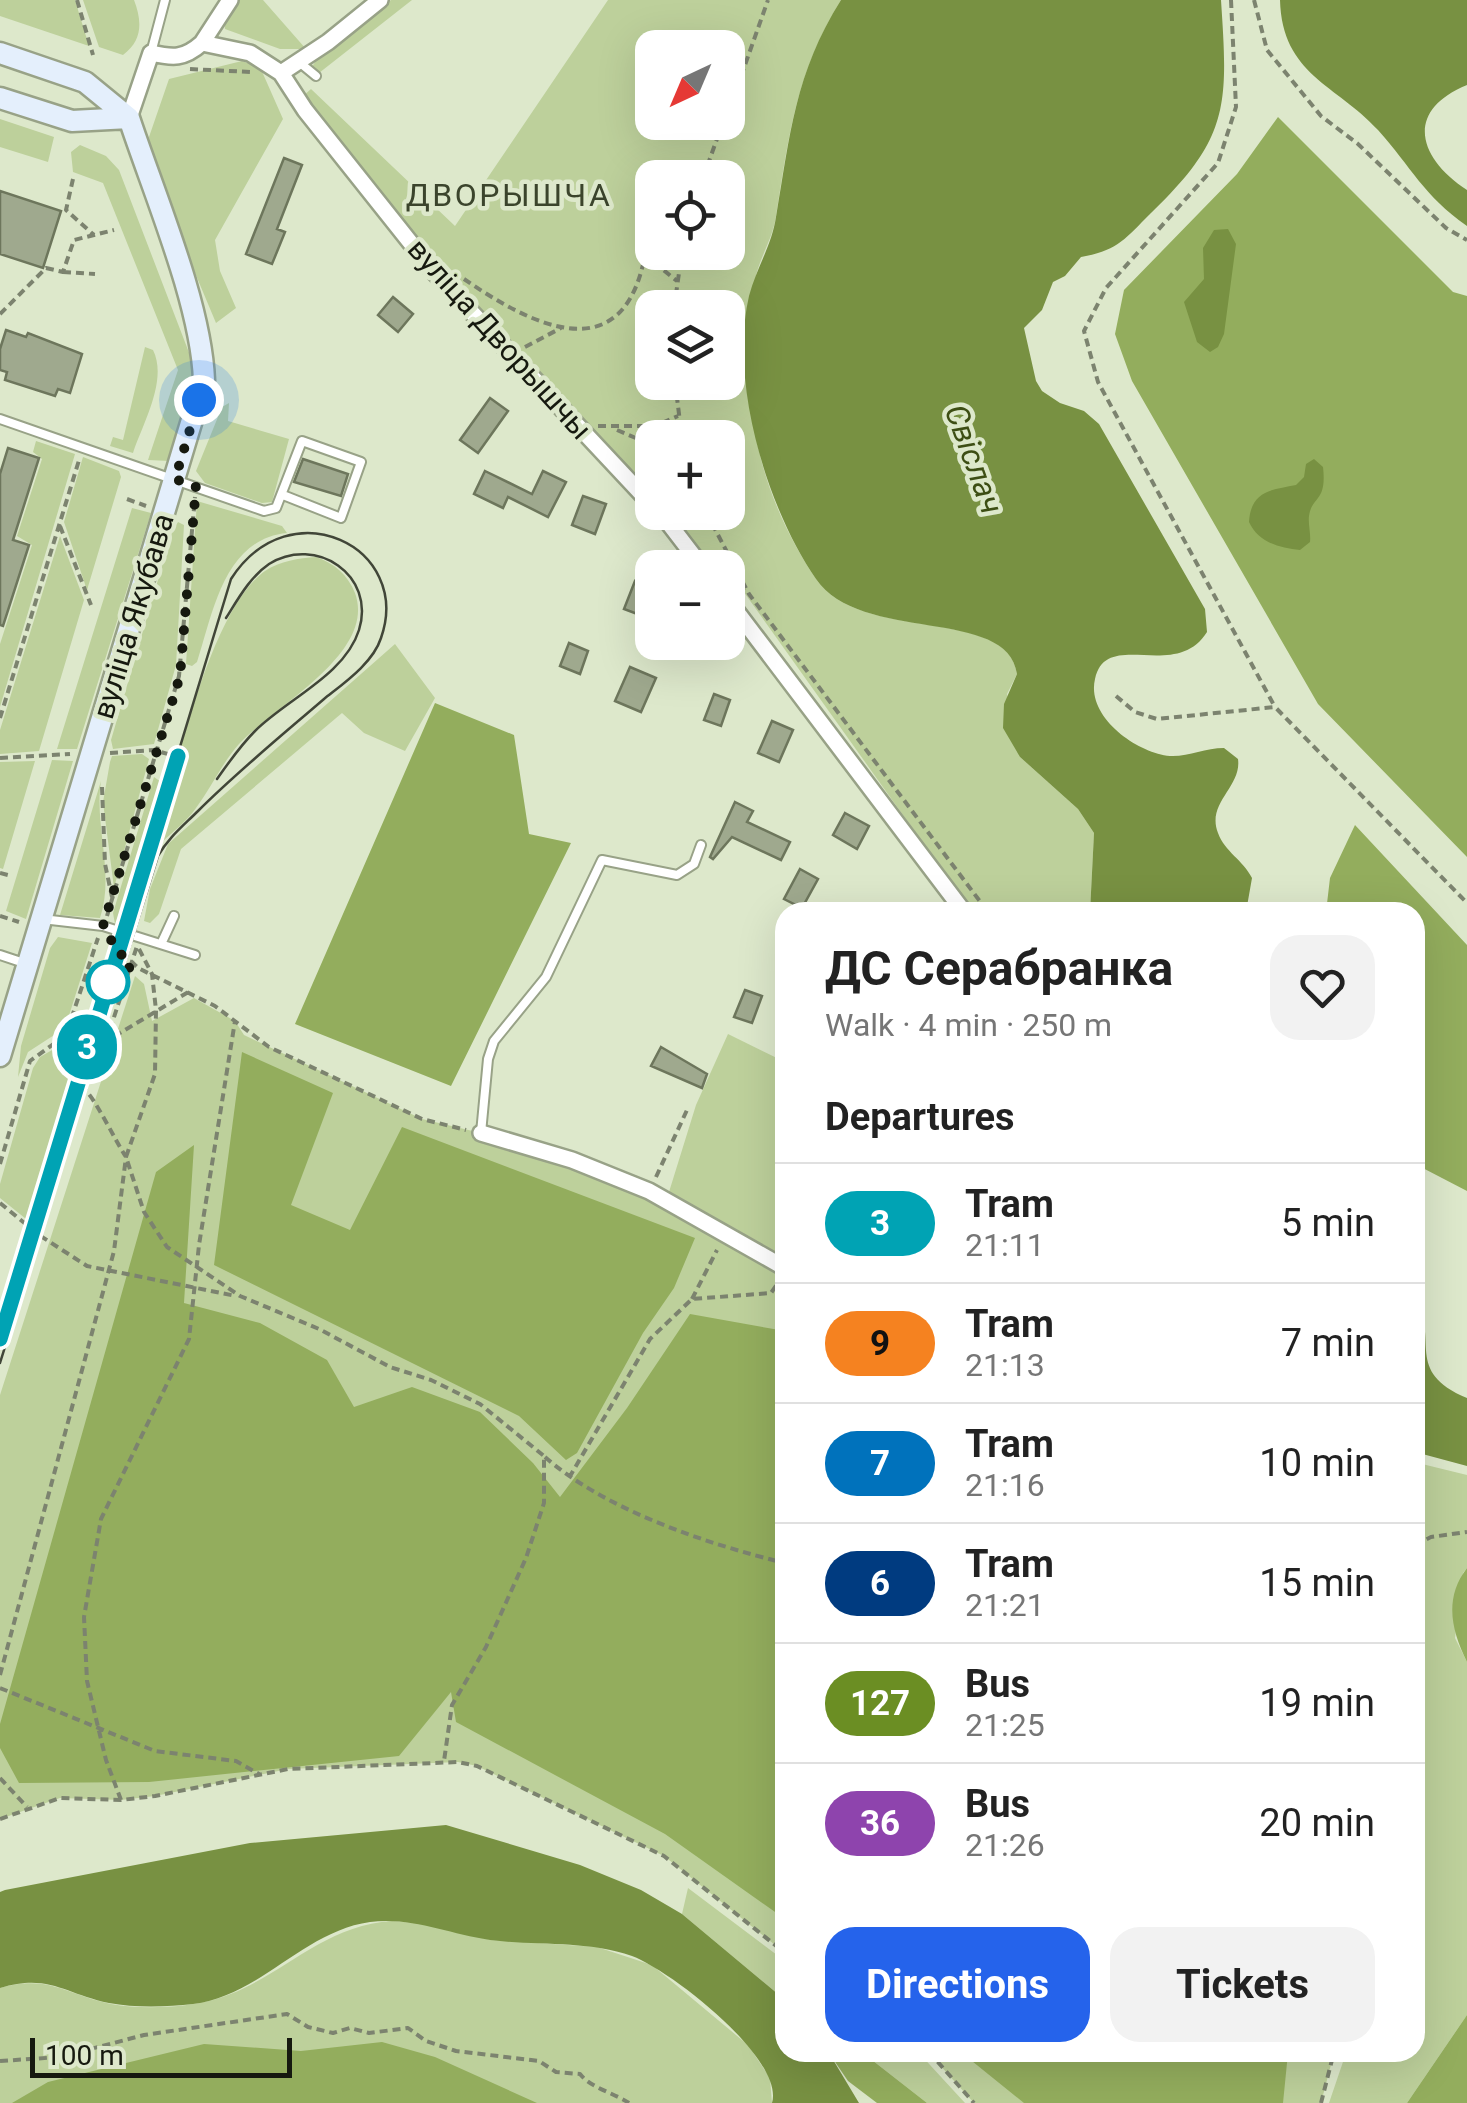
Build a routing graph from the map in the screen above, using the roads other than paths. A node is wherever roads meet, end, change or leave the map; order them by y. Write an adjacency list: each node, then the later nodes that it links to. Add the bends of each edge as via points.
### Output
1 (165, 0): 6 (lane)
2 (230, 0): 4 (street)
3 (380, 0): 7 (street)
4 (202, 43): 6 (street, вуліца Дворышчы, via 189,55); 8 (street, вуліца Дворышчы, via 250,53)
5 (0, 53): 11 (main road, via 85,82)
6 (150, 53): 11 (street)
7 (299, 62): 8 (street); 9 (lane)
8 (281, 73): 14 (street, вуліца Дворышчы, via 433,270)
9 (316, 76)
10 (0, 98): 11 (main road, via 72,121)
11 (129, 118): 13 (main road, вуліца Якубава, via 203,354 204,380)
12 (0, 419): 13 (lane)
13 (175, 479): 15 (lane, via 264,512 276,508); 22 (main road, вуліца Якубава)
14 (635, 486)
15 (283, 494): 15 (lane, via 302,441 361,462 341,518)
16 (674, 530): 17 (street)
17 (689, 550)
18 (745, 622): 20 (street)
19 (700, 845): 28 (lane, via 694,864 677,875 602,860 546,977 494,1040)
20 (956, 902)
21 (174, 916): 23 (lane)
22 (42, 919): 23 (lane); 26 (main road, вуліца Якубава)
23 (162, 942): 25 (lane)
24 (0, 955): 26 (lane)
25 (195, 956)
26 (28, 964): 27 (main road, вуліца Якубава)
27 (0, 1056)
28 (481, 1133): 29 (street, via 649,1191)
29 (775, 1265)

